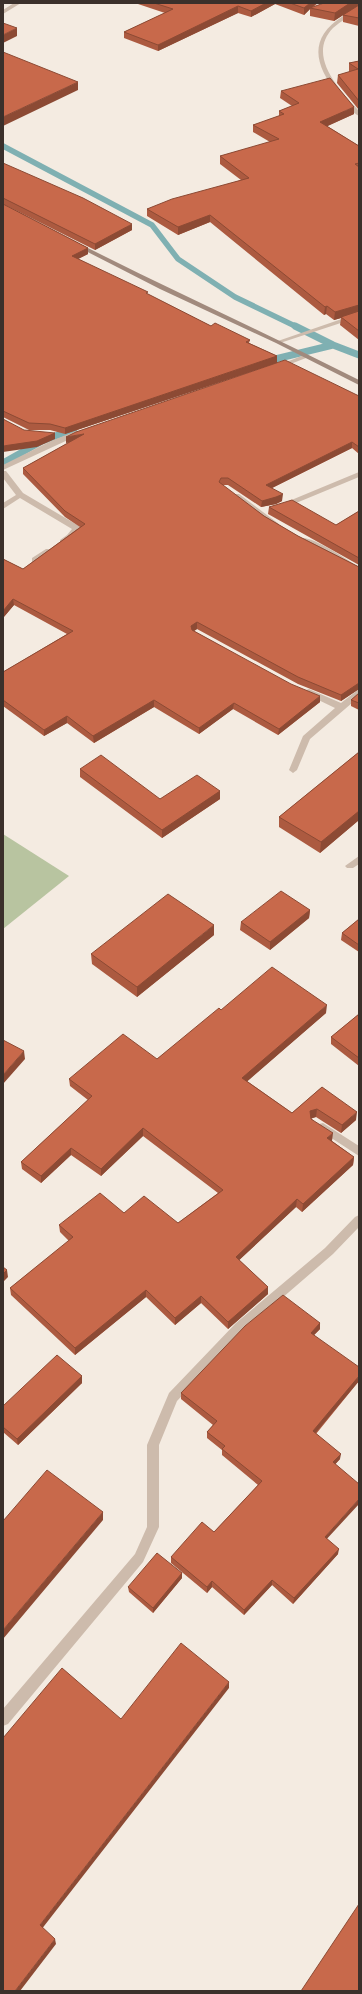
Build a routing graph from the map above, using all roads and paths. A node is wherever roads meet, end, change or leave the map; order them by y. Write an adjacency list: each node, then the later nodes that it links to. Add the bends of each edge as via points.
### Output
1 (18, 3): 3 (street)
2 (359, 8): 4 (street, via 330,29 321,40 320,58 328,79)
3 (3, 12)
4 (359, 114)
5 (72, 242): 7 (street, via 162,288)
6 (359, 315): 7 (street)
7 (278, 342): 8 (street)
8 (303, 356): 9 (street); 10 (street)
9 (270, 370)
10 (359, 383)
11 (88, 431): 12 (street, via 60,437)
12 (3, 468)
13 (3, 473): 16 (street)
14 (359, 474): 18 (street)
15 (230, 492): 18 (street)
16 (20, 495): 17 (street); 21 (street, via 76,528 70,537)
17 (3, 507)
18 (266, 510): 19 (street, via 267,519)
19 (281, 527)
20 (294, 535): 22 (street)
21 (35, 560)
22 (359, 570)
23 (300, 689): 25 (street)
24 (359, 692): 25 (street)
25 (341, 707): 26 (street, via 306,738)
26 (293, 770)
27 (359, 859): 28 (street)
28 (350, 866)
29 (315, 1122): 30 (street)
30 (359, 1152)
31 (359, 1220): 32 (street, via 329,1251 240,1327 173,1397 153,1445 153,1527 139,1558)
32 (3, 1719)

